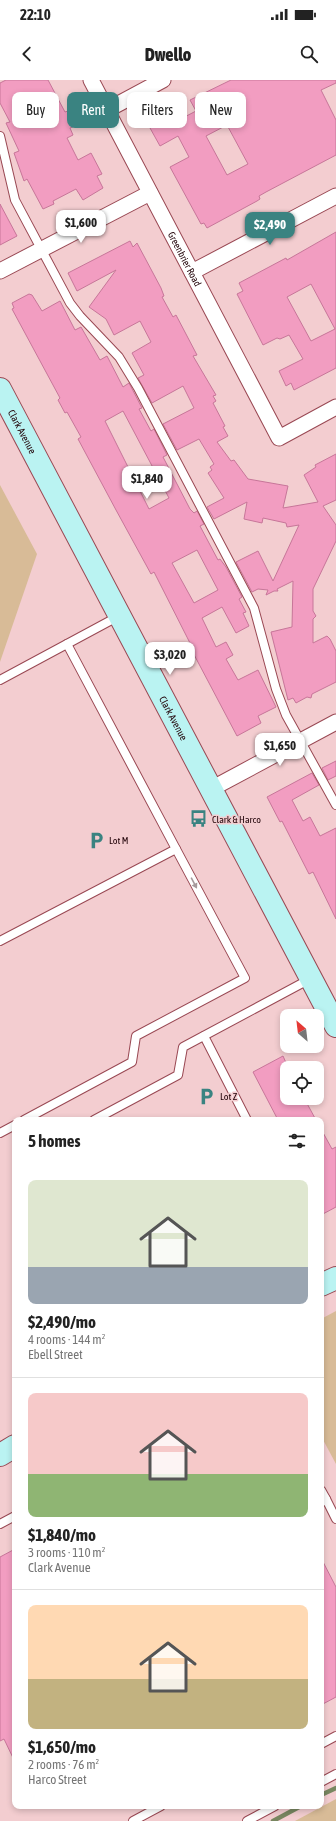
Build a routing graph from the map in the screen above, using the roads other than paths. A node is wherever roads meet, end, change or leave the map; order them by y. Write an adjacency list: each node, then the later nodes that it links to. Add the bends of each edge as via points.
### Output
1 (91, 80): 3 (street, Greenbrier Road)
2 (163, 80): 4 (street)
3 (97, 92)
4 (119, 104)
5 (116, 128): 7 (street, Greenbrier Road)
6 (0, 136): 9 (lane, via 15,200)
7 (150, 193): 9 (street); 11 (street, Greenbrier Road)
8 (336, 196): 11 (street)
9 (41, 250): 10 (street); 18 (lane, via 70,303 119,356 254,608 276,689)
10 (0, 271)
11 (192, 272): 13 (street, Greenbrier Road, via 279,438)
12 (0, 389): 14 (main road, Clark Avenue)
13 (336, 407)
14 (119, 616): 15 (lane); 19 (main road, Clark Avenue)
15 (67, 644): 16 (lane); 21 (lane)
16 (0, 680)
17 (336, 722): 18 (street)
18 (300, 741): 19 (street); 20 (lane)
19 (211, 790): 23 (main road, Clark Avenue)
20 (336, 804)
21 (176, 849): 22 (lane); 26 (lane, one-way to 26, via 245,978 136,1036 132,1062)
22 (0, 941)
23 (311, 979): 24 (main road, Clark Avenue); 25 (lane)
24 (336, 1026)
25 (204, 1036): 27 (lane, via 184,1047 178,1075); 28 (lane)
26 (30, 1117)
27 (100, 1117)
28 (245, 1117)
29 (12, 1127): 30 (lane)
30 (0, 1133)
31 (336, 1278): 32 (main road)
32 (324, 1284)
33 (12, 1448): 34 (main road)
34 (0, 1455)
35 (324, 1502): 37 (lane)
36 (12, 1518): 38 (lane)
37 (336, 1519)
38 (0, 1524)
39 (336, 1736): 40 (lane)
40 (324, 1742)
41 (336, 1774): 42 (lane)
42 (324, 1780)
43 (155, 1809): 45 (lane)
44 (269, 1809): 46 (lane)
45 (133, 1821)
46 (247, 1821)

